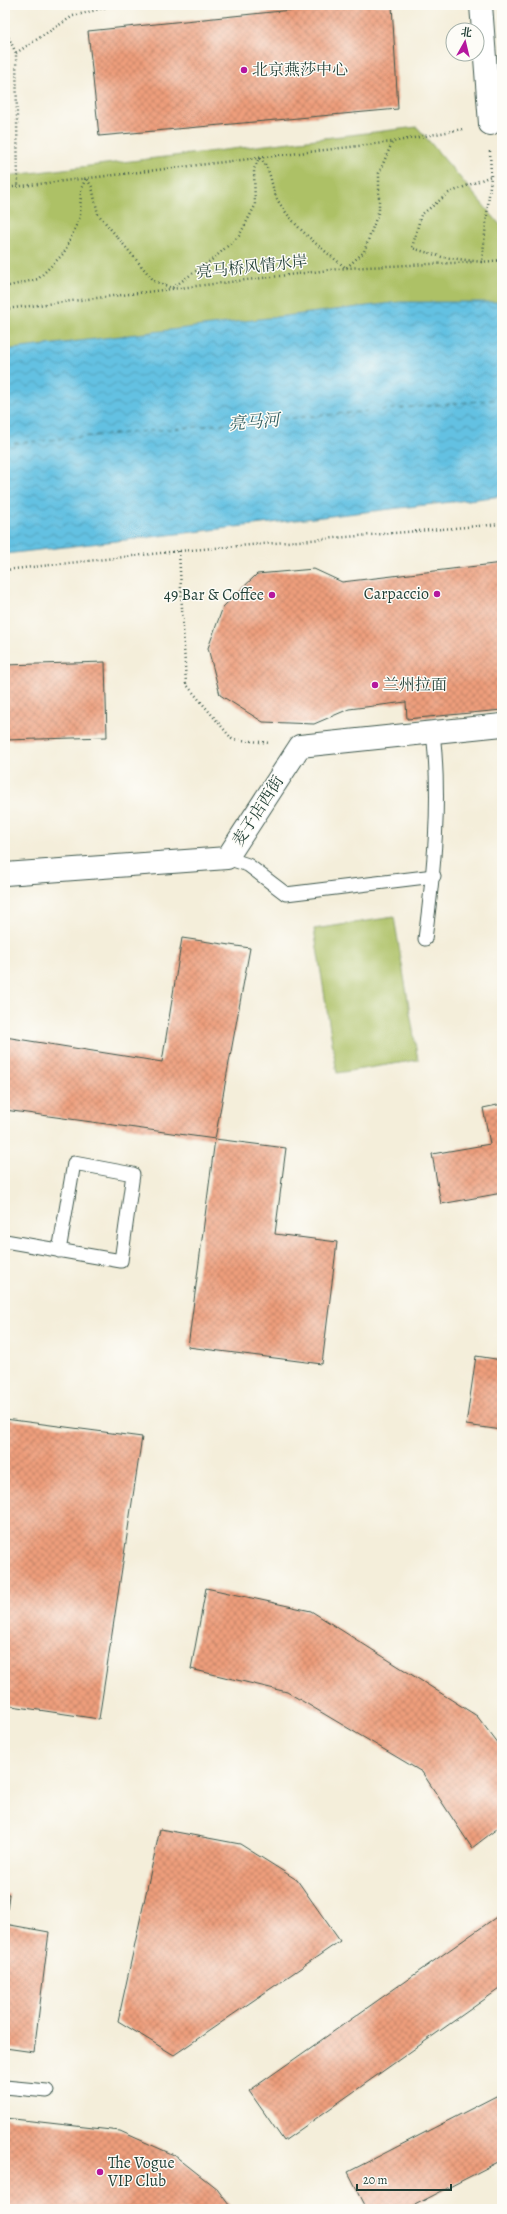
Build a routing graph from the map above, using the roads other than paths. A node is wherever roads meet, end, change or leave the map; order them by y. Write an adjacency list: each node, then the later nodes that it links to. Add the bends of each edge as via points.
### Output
1 (481, 5): 2 (street)
2 (490, 124)
3 (502, 724): 4 (street)
4 (433, 732): 5 (street, 麦子店西街, via 300,746); 7 (lane, via 438,771)
5 (227, 858): 6 (street, 麦子店西街); 7 (lane, via 248,865 286,894)
6 (5, 874)
7 (434, 876): 8 (lane)
8 (425, 939)
9 (5, 1241): 10 (lane)
10 (60, 1251): 10 (lane, via 121,1261 133,1174 74,1163)
11 (5, 2087): 12 (lane)
12 (47, 2091)

